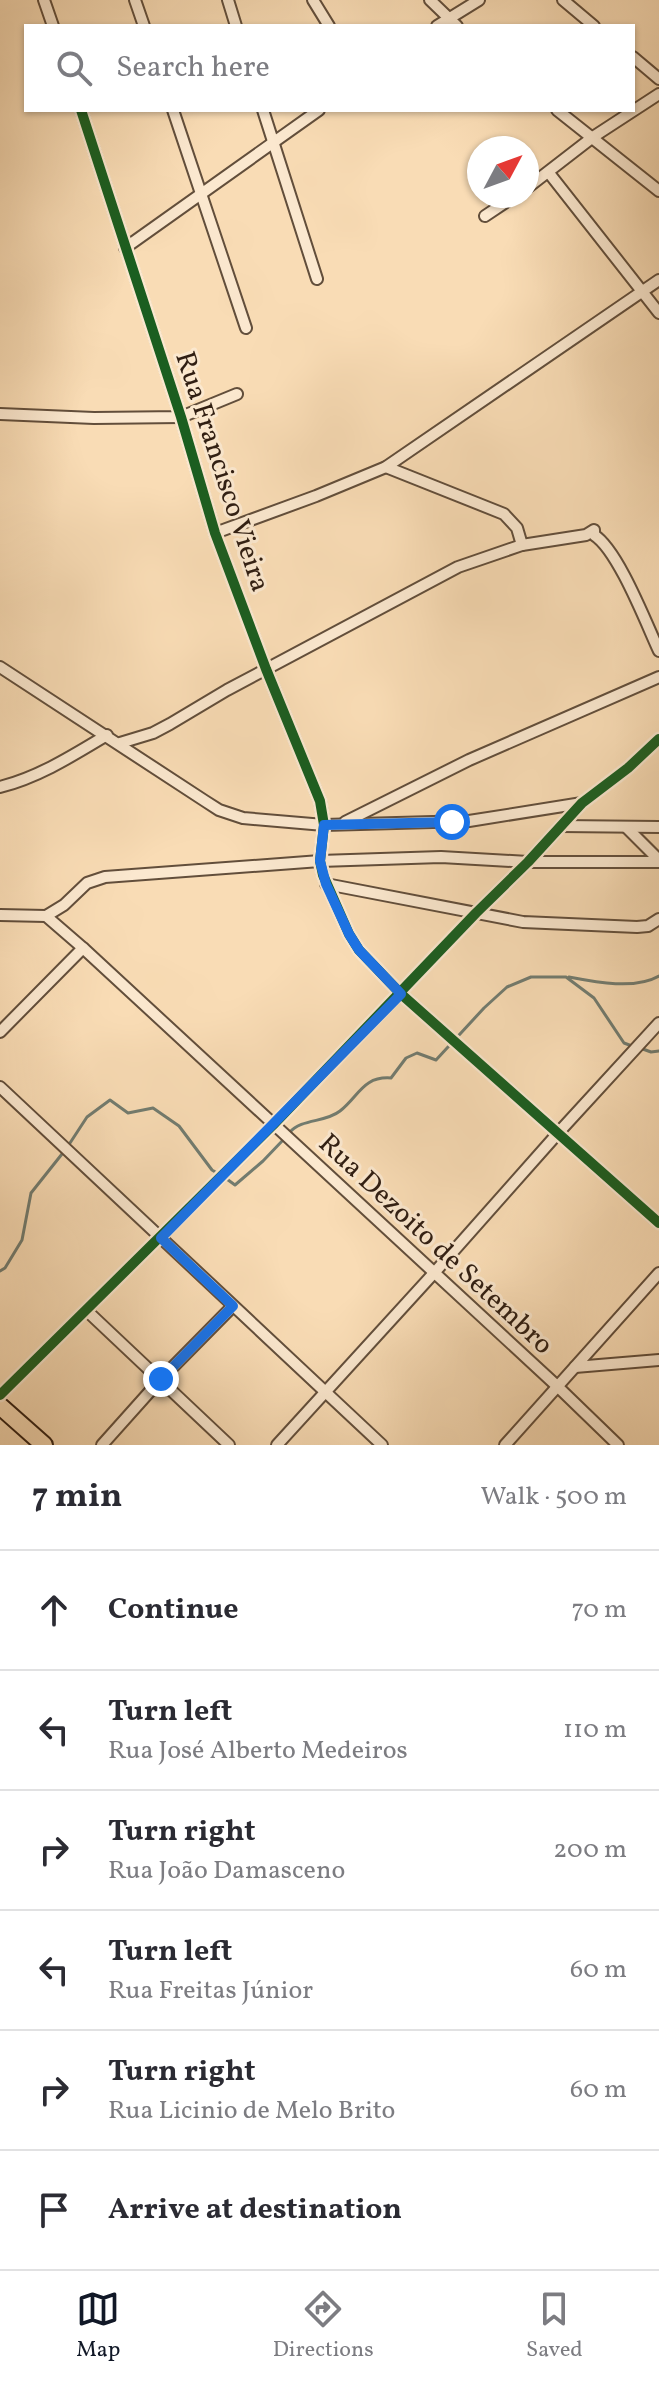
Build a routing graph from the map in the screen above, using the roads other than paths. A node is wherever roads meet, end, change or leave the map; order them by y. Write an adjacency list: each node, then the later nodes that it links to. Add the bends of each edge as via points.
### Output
1 (44, 0): 9 (street)
2 (135, 0): 10 (street)
3 (228, 0): 11 (street)
4 (313, 0): 12 (street)
5 (430, 0): 8 (street)
6 (479, 0): 8 (street)
7 (563, 0): 15 (street)
8 (448, 18): 13 (street); 14 (street)
9 (52, 24)
10 (143, 24)
11 (235, 24)
12 (328, 24)
13 (440, 24)
14 (455, 24)
15 (592, 24)
16 (635, 59): 17 (street)
17 (659, 79)
18 (659, 94): 19 (street)
19 (635, 110)
20 (82, 112): 34 (street, Rua Francisco Vieira)
21 (174, 112): 31 (street)
22 (264, 112): 27 (street)
23 (316, 112): 27 (street)
24 (560, 112): 26 (street)
25 (631, 112): 26 (street)
26 (593, 137): 28 (street); 30 (street)
27 (274, 143): 31 (street); 35 (street)
28 (549, 173): 29 (street); 37 (street)
29 (539, 180)
30 (659, 191)
31 (202, 195): 34 (street); 39 (street)
32 (497, 208): 33 (street)
33 (485, 216)
34 (125, 248): 42 (street, Rua Francisco Vieira)
35 (317, 279)
36 (659, 280): 37 (street)
37 (642, 291): 38 (street); 43 (street)
38 (659, 313)
39 (246, 328)
40 (237, 394): 42 (street)
41 (0, 414): 42 (street)
42 (181, 417): 44 (street, Rua Francisco Vieira)
43 (386, 467): 44 (street); 45 (street, via 504,514 517,528)
44 (215, 533): 48 (street, Rua Francisco Vieira)
45 (522, 545): 46 (street, via 594,530 620,569); 48 (street, via 458,567)
46 (659, 651)
47 (0, 667): 50 (street)
48 (266, 669): 52 (street, via 153,733); 55 (street, Rua Francisco Vieira, via 320,801)
49 (659, 677): 56 (street, via 469,760)
50 (107, 735): 52 (street); 53 (street, via 53,767)
51 (659, 739): 54 (street)
52 (120, 743): 55 (street, via 219,810 243,818)
53 (0, 787)
54 (582, 803): 56 (street, via 469,821); 57 (street)
55 (324, 825): 56 (street); 60 (street, Rua Francisco Vieira)
56 (339, 825)
57 (561, 826): 59 (street); 62 (street)
58 (659, 827): 59 (street)
59 (627, 828): 61 (street)
60 (320, 861): 62 (street, via 441,857); 63 (street); 66 (street, via 105,877 87,883)
61 (659, 861): 62 (street)
62 (528, 862): 64 (street)
63 (326, 884): 64 (street); 69 (street, via 359,950)
64 (476, 913): 67 (street, via 523,922 637,927); 69 (street)
65 (0, 915): 66 (street)
66 (46, 916): 68 (street, Rua Dezoito de Setembro)
67 (659, 919)
68 (83, 948): 71 (street); 73 (street, Rua Dezoito de Setembro)
69 (401, 994): 73 (street); 74 (street)
70 (659, 1023): 74 (street)
71 (0, 1032)
72 (0, 1087): 76 (street)
73 (273, 1125): 76 (street); 77 (street, Rua Dezoito de Setembro)
74 (559, 1132): 75 (street); 77 (street)
75 (659, 1223)
76 (161, 1238): 79 (street); 80 (street)
77 (434, 1273): 84 (street, Rua Dezoito de Setembro); 85 (street)
78 (659, 1273): 82 (street)
79 (233, 1306): 83 (street); 85 (street)
80 (86, 1310): 83 (street); 86 (street)
81 (659, 1360): 82 (street)
82 (575, 1367): 84 (street)
83 (161, 1379): 89 (street); 90 (street)
84 (557, 1386): 93 (street); 94 (street, Rua Dezoito de Setembro)
85 (326, 1390): 91 (street); 92 (street)
86 (0, 1395)
87 (0, 1406): 88 (main road)
88 (44, 1445)
89 (102, 1445)
90 (229, 1445)
91 (277, 1445)
92 (382, 1445)
93 (505, 1445)
94 (618, 1445)

